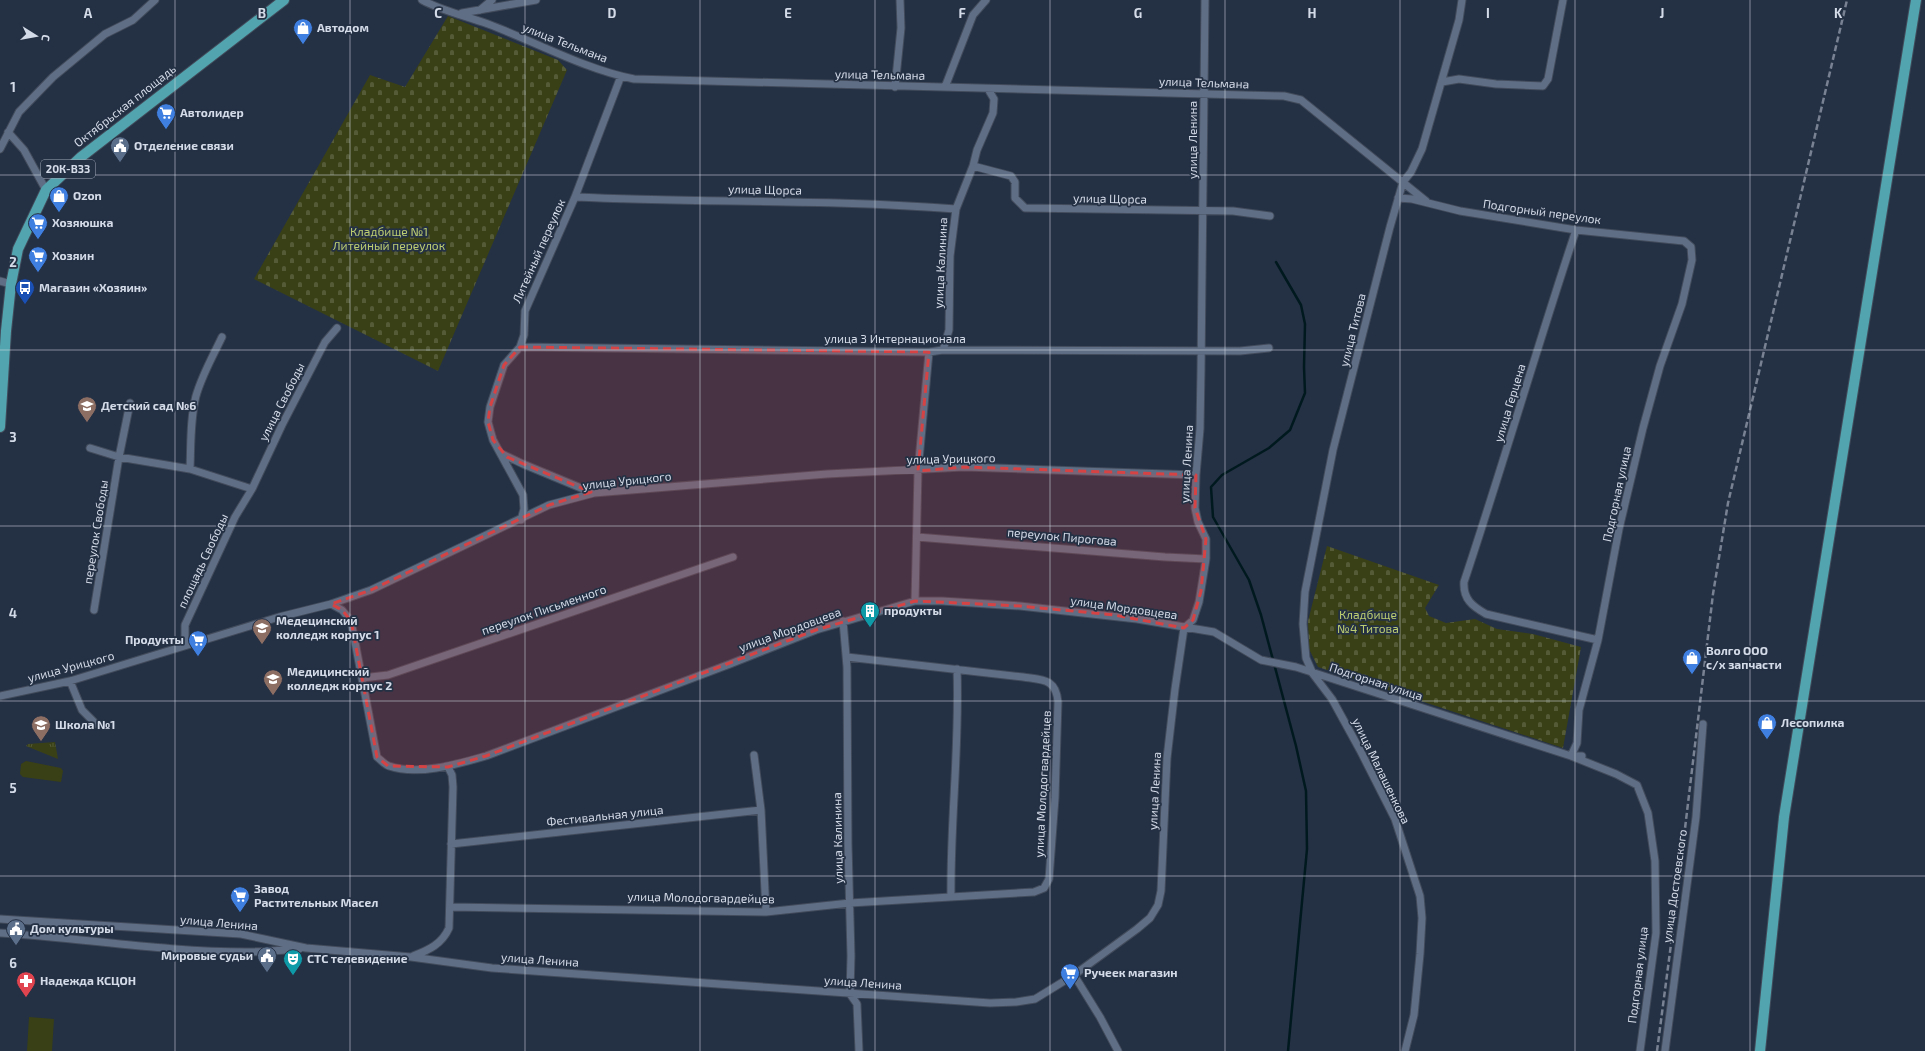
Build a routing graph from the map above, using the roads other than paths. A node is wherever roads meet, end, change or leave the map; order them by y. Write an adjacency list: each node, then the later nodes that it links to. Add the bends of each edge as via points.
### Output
1 (155, 0): 20 (street, via 133,20 105,34 53,77 19,112)
2 (284, 0): 24 (main road, Октябрьская площадь / 20К-В33, via 81,157)
3 (422, 0): 13 (street, улица Тельмана)
4 (492, 0): 12 (street)
5 (536, 0): 12 (street)
6 (900, 0): 16 (street, via 901,28)
7 (986, 0): 17 (street, via 974,16)
8 (1205, 0): 19 (street, улица Ленина)
9 (1462, 0): 15 (street, улица Титова)
10 (1563, 0): 15 (street, via 1548,79 1543,86 1459,79)
11 (1916, 0): 95 (main road, via 1784,817 1773,944)
12 (479, 11): 13 (street)
13 (460, 14): 14 (street, улица Тельмана)
14 (621, 76): 16 (street, улица Тельмана, via 634,79); 25 (street, Литейный переулок)
15 (1442, 82): 23 (street, улица Титова, via 1422,149)
16 (896, 87): 17 (street, улица Тельмана)
17 (945, 87): 18 (street, улица Тельмана)
18 (988, 89): 19 (street, улица Тельмана); 22 (street, улица Калинина, via 994,99 993,113)
19 (1204, 93): 23 (street, улица Тельмана, via 1284,96 1301,100); 29 (street, улица Ленина)
20 (8, 132): 21 (street); 24 (street, via 24,150)
21 (0, 148)
22 (973, 166): 28 (street, улица Калинина); 29 (street, улица Щорса, via 1011,176 1015,182 1015,198 1025,208)
23 (1403, 182): 26 (street, улица Титова); 27 (street, улица Тельмана)
24 (46, 190): 34 (main road, Октябрьская площадь / 20К-В33, via 18,249)
25 (575, 198): 28 (street, улица Щорса, via 887,204); 37 (street, Литейный переулок, via 524,311 524,335)
26 (1398, 198): 27 (street, Подгорный переулок, via 1412,199); 65 (street, улица Титова, via 1333,450 1316,529 1305,592 1303,624)
27 (1430, 205): 31 (street, Подгорный переулок)
28 (956, 209): 39 (street, улица Калинина, via 950,256 949,330)
29 (1203, 210): 30 (street, улица Щорса); 40 (street, улица Ленина)
30 (1270, 216)
31 (1576, 230): 32 (street, Подгорный переулок); 62 (street, улица Герцена, via 1464,582 1463,593 1474,607 1486,614)
32 (1684, 241): 62 (street, Подгорная улица, via 1691,247 1692,260 1682,304 1660,366 1643,428)
33 (0, 281): 34 (street)
34 (11, 284): 43 (main road, Октябрьская площадь / 20К-В33)
35 (336, 328): 51 (street, улица Свободы, via 325,342)
36 (222, 337): 48 (street, via 206,368 196,396)
37 (520, 347): 41 (street, улица 3 Интернационала); 46 (street, Литейный переулок, via 504,365 490,407 488,422 493,440)
38 (1269, 348): 40 (street, улица 3 Интернационала)
39 (943, 350): 40 (street, улица 3 Интернационала); 41 (street, улица 3 Интернационала)
40 (1201, 351): 50 (street, улица Ленина, via 1200,429)
41 (929, 352): 49 (street)
42 (130, 404): 47 (street)
43 (0, 410): 44 (main road, Октябрьская площадь / 20К-В33)
44 (0, 427)
45 (90, 448): 47 (street)
46 (500, 452): 52 (street); 53 (street, Литейный переулок, via 523,495 524,509)
47 (119, 457): 48 (street); 59 (street, переулок Свободы)
48 (190, 469): 51 (street)
49 (918, 471): 50 (street, улица Урицкого, via 964,468); 52 (street, улица Урицкого, via 827,474); 54 (street)
50 (1196, 476): 56 (street, улица Ленина, via 1195,508 1206,540)
51 (252, 488): 63 (street, площадь Свободы, via 235,517 185,625)
52 (594, 493): 53 (street, улица Урицкого, via 549,505)
53 (521, 520): 58 (street, улица Урицкого, via 371,590)
54 (917, 537): 56 (street, переулок Пирогова); 57 (street)
55 (733, 557): 69 (street, переулок Письменного, via 388,675)
56 (1206, 559): 61 (street, улица Ленина, via 1199,602 1193,620)
57 (915, 601): 60 (street, улица Мордовцева); 61 (street, улица Мордовцева, via 1020,606 1114,615)
58 (331, 604): 63 (street, улица Урицкого); 69 (street, улица Мордовцева, via 342,610 351,621)
59 (94, 610)
60 (843, 621): 64 (street, улица Калинина); 77 (street, улица Мордовцева, via 486,756)
61 (1184, 628): 66 (street, улица Мордовцева, via 1214,632 1245,652 1269,662); 88 (street, улица Ленина, via 1166,758 1161,891 1158,905 1150,918 1137,929)
62 (1598, 640): 75 (street, Подгорная улица, via 1579,710 1577,744)
63 (184, 645): 70 (street, улица Урицкого)
64 (847, 657): 67 (street, улица Молодогвардейцев); 81 (street, улица Калинина)
65 (1306, 658): 66 (street, via 1303,664); 68 (street, улица Титова)
66 (1296, 668): 68 (street, улица Мордовцева)
67 (957, 669): 80 (street, via 958,712); 80 (street, улица Молодогвардейцев, via 1048,682 1055,687 1058,702 1049,879 1044,888 1034,892)
68 (1312, 674): 75 (street, Подгорная улица); 92 (street, улица Малашенкова, via 1332,699 1395,819 1420,896 1420,954 1414,1015)
69 (362, 678): 77 (street, улица Мордовцева, via 378,757 388,766 402,769)
70 (70, 681): 71 (street, улица Урицкого); 72 (street, via 82,710)
71 (0, 696)
72 (96, 724)
73 (1703, 724): 94 (street, улица Достоевского, via 1696,817)
74 (754, 755): 78 (street)
75 (1571, 756): 76 (street, Подгорная улица); 93 (street, Подгорная улица, via 1637,785 1648,814 1655,861 1656,933)
76 (1582, 756)
77 (448, 767): 79 (street, via 452,775)
78 (761, 810): 79 (street, Фестивальная улица); 83 (street)
79 (451, 844): 82 (street)
80 (951, 897): 81 (street, улица Молодогвардейцев)
81 (850, 903): 83 (street, улица Молодогвардейцев); 89 (street, улица Калинина)
82 (450, 907): 83 (street, улица Молодогвардейцев); 87 (street, via 449,928 444,939)
83 (766, 912)
84 (0, 919): 86 (street, улица Ленина, via 241,934)
85 (0, 933): 86 (street, via 202,950 248,952)
86 (306, 948): 87 (street, улица Ленина)
87 (411, 957): 89 (street, улица Ленина, via 492,968)
88 (1074, 975): 89 (street, улица Ленина, via 1035,999 1016,1002 990,1003); 91 (street)
89 (850, 994): 90 (street, улица Калинина, via 857,1004)
90 (859, 1051)
91 (1118, 1051)
92 (1405, 1051)
93 (1640, 1051)
94 (1665, 1051)
95 (1760, 1051)

